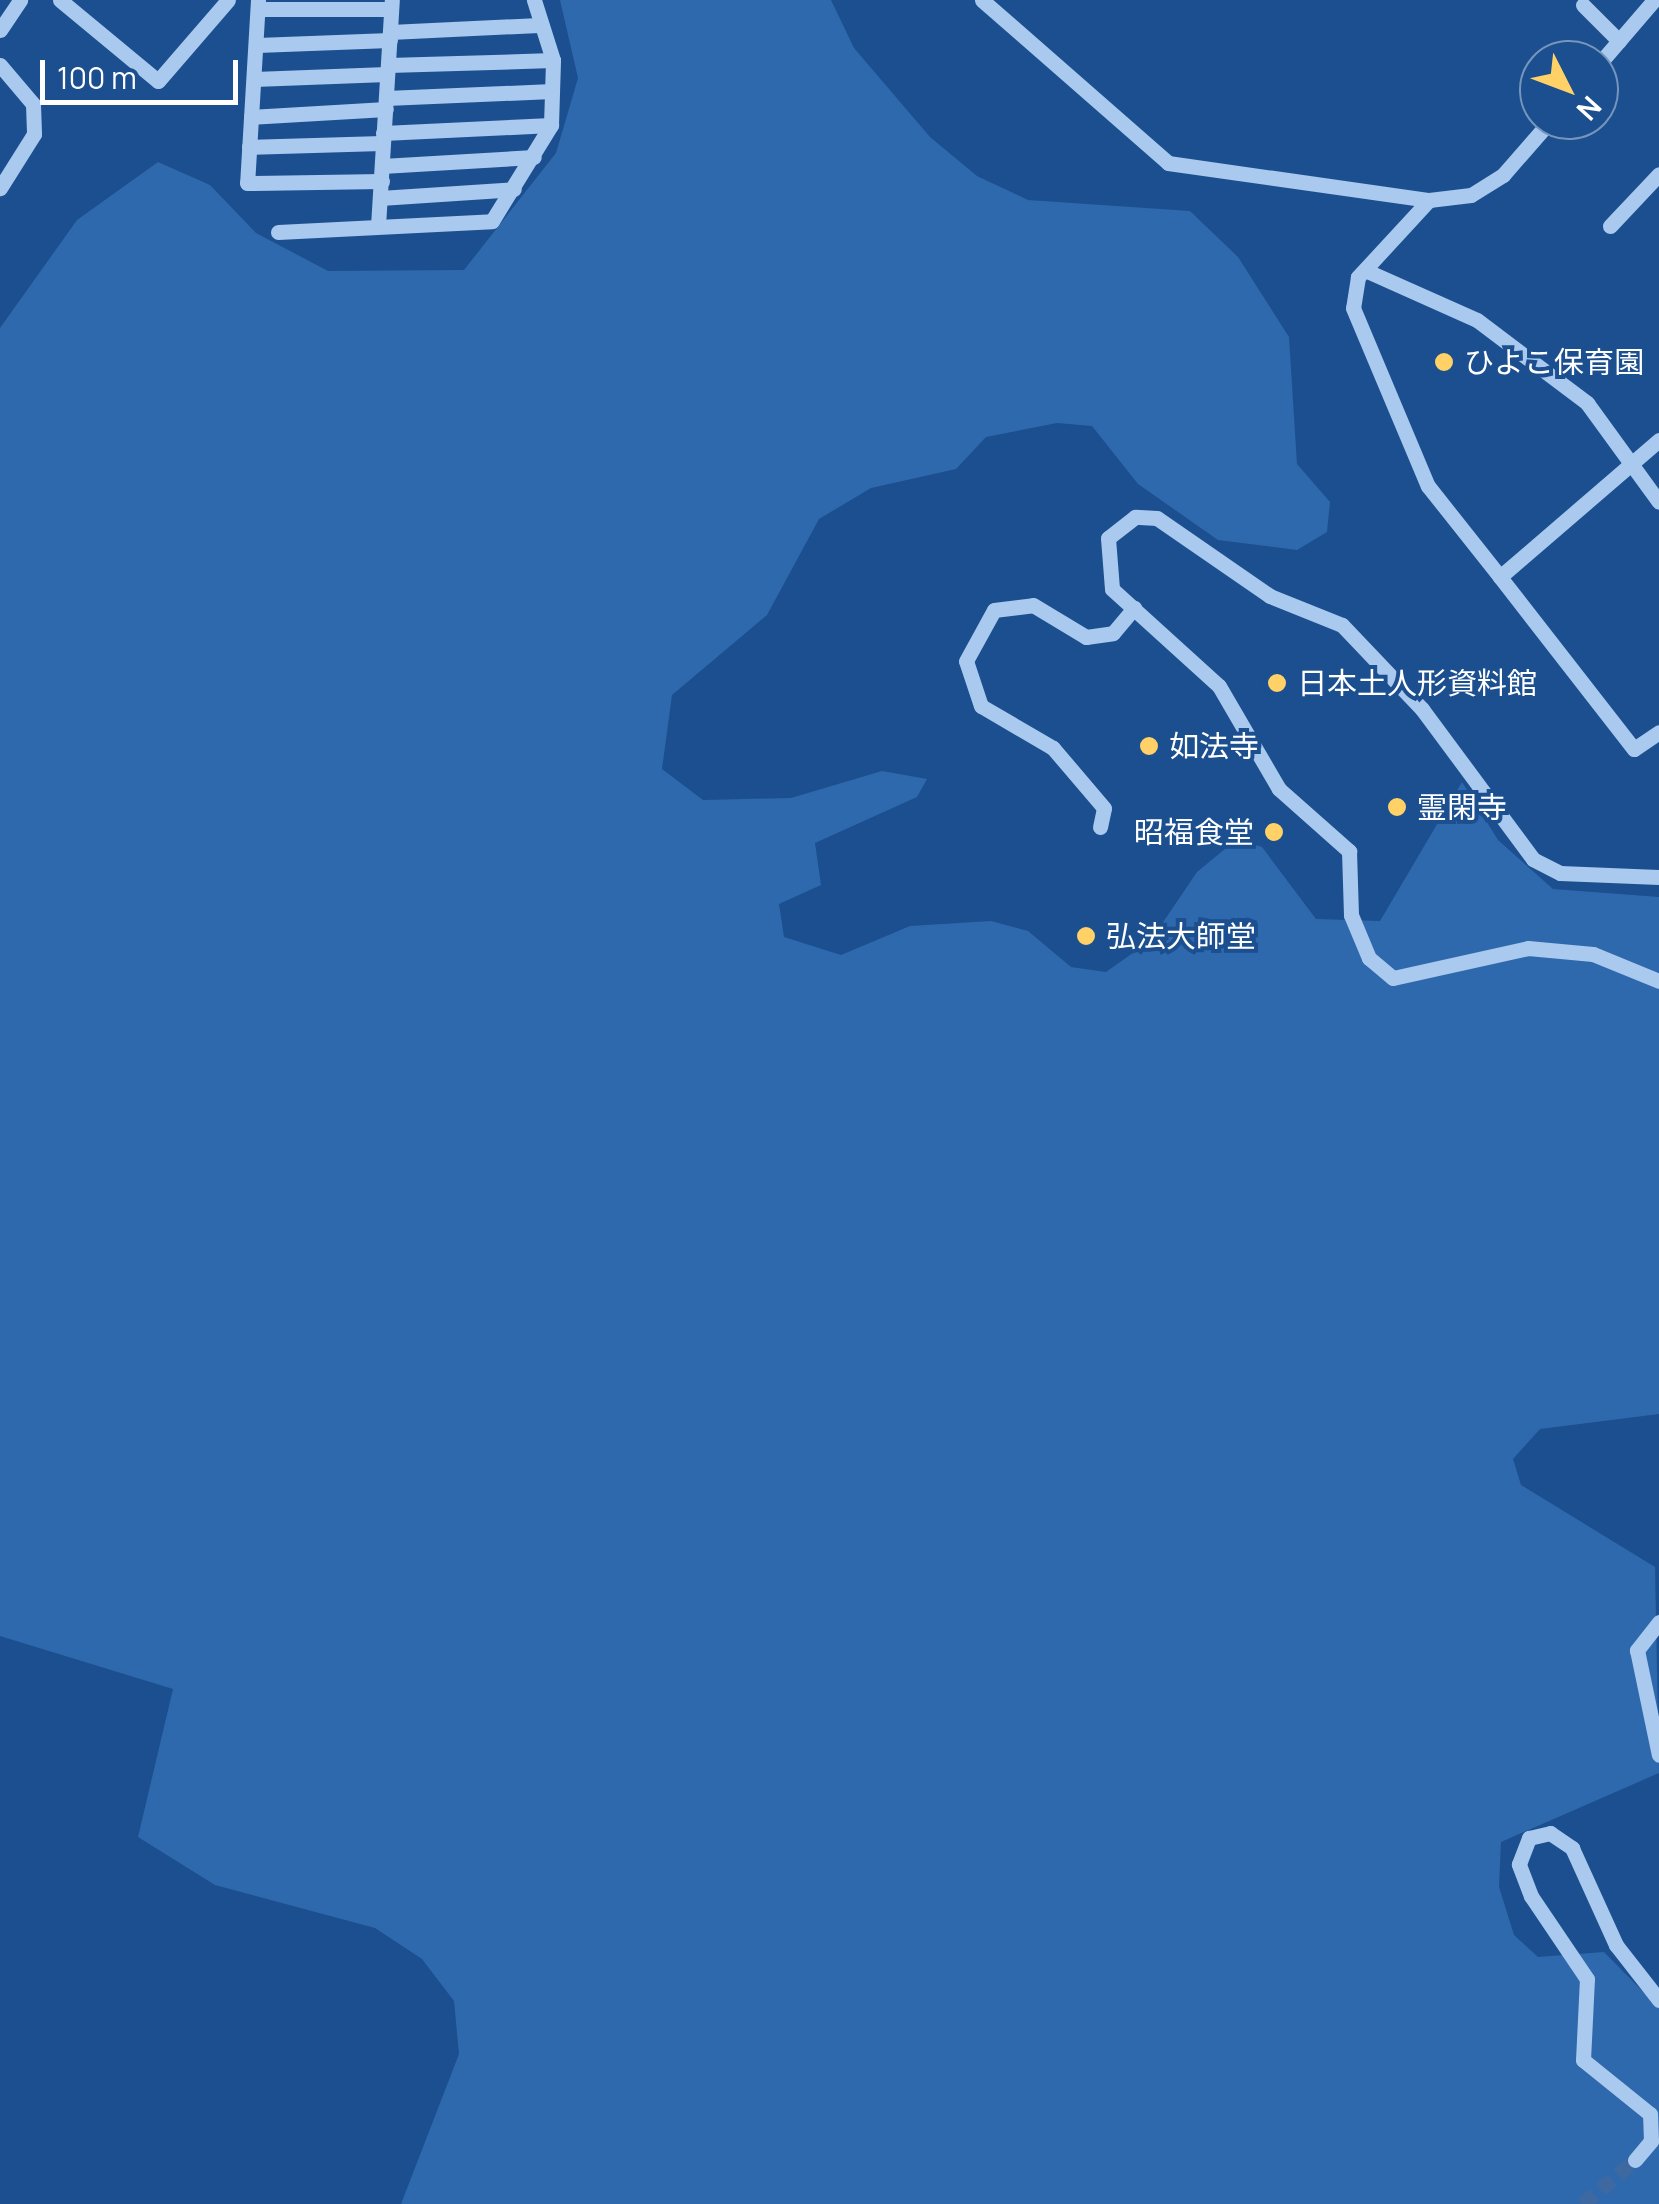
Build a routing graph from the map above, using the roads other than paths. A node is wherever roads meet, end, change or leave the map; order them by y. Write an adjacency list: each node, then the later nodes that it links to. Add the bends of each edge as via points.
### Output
1 (20, 0): 11 (street)
2 (60, 0): 6 (street, via 158,82)
3 (534, 0): 10 (street)
4 (982, 0): 32 (street, via 1168,164)
5 (1654, 0): 14 (street)
6 (219, 3)
7 (258, 4): 8 (street); 15 (street)
8 (392, 5): 12 (street)
9 (1583, 5): 13 (street)
10 (540, 26): 12 (street); 16 (street)
11 (0, 30)
12 (390, 36): 15 (street); 18 (street)
13 (1617, 40)
14 (1619, 40)
15 (256, 45): 19 (street)
16 (554, 60): 18 (street); 20 (street)
17 (0, 64): 30 (street, via 33,104 34,134)
18 (388, 69): 19 (street); 21 (street)
19 (254, 79): 22 (street)
20 (552, 91): 21 (street); 23 (street)
21 (386, 104): 22 (street); 24 (street)
22 (252, 118): 26 (street)
23 (551, 124): 24 (street); 27 (street)
24 (383, 138): 26 (street); 29 (street)
25 (1534, 140): 32 (street, via 1503,175 1471,196)
26 (249, 147): 29 (street, via 247,184)
27 (534, 157): 29 (street); 31 (street)
28 (1659, 174): 34 (street)
29 (381, 182): 31 (street); 33 (street)
30 (0, 188)
31 (514, 189): 33 (street, via 492,221)
32 (1429, 200): 36 (street)
33 (378, 226): 35 (street)
34 (1610, 226)
35 (278, 232)
36 (1367, 270): 38 (street, via 1477,320 1587,403); 40 (street, via 1352,288 1353,308 1385,399 1428,486)
37 (1659, 440): 38 (street)
38 (1629, 466): 39 (street); 40 (street)
39 (1659, 502)
40 (1500, 578): 42 (street, via 1634,749)
41 (1134, 608): 43 (street, via 1112,632 1086,637 1032,605 994,610 966,660 981,706 1053,748 1104,808); 44 (street, via 1112,589 1108,538 1135,517 1157,518 1270,596 1342,624 1422,709 1532,859 1560,872); 45 (street, via 1219,686 1278,790 1349,851 1351,916 1370,958 1393,978 1528,948 1594,954)
42 (1659, 732)
43 (1100, 827)
44 (1659, 877)
45 (1659, 981)
46 (1659, 1622): 47 (street, via 1638,1650)
47 (1659, 1754)
48 (1659, 2000): 49 (street, via 1616,1945 1572,1848 1550,1832 1529,1838 1519,1864 1531,1896 1586,1980 1579,2050 1650,2114 1651,2140)
49 (1635, 2160)

